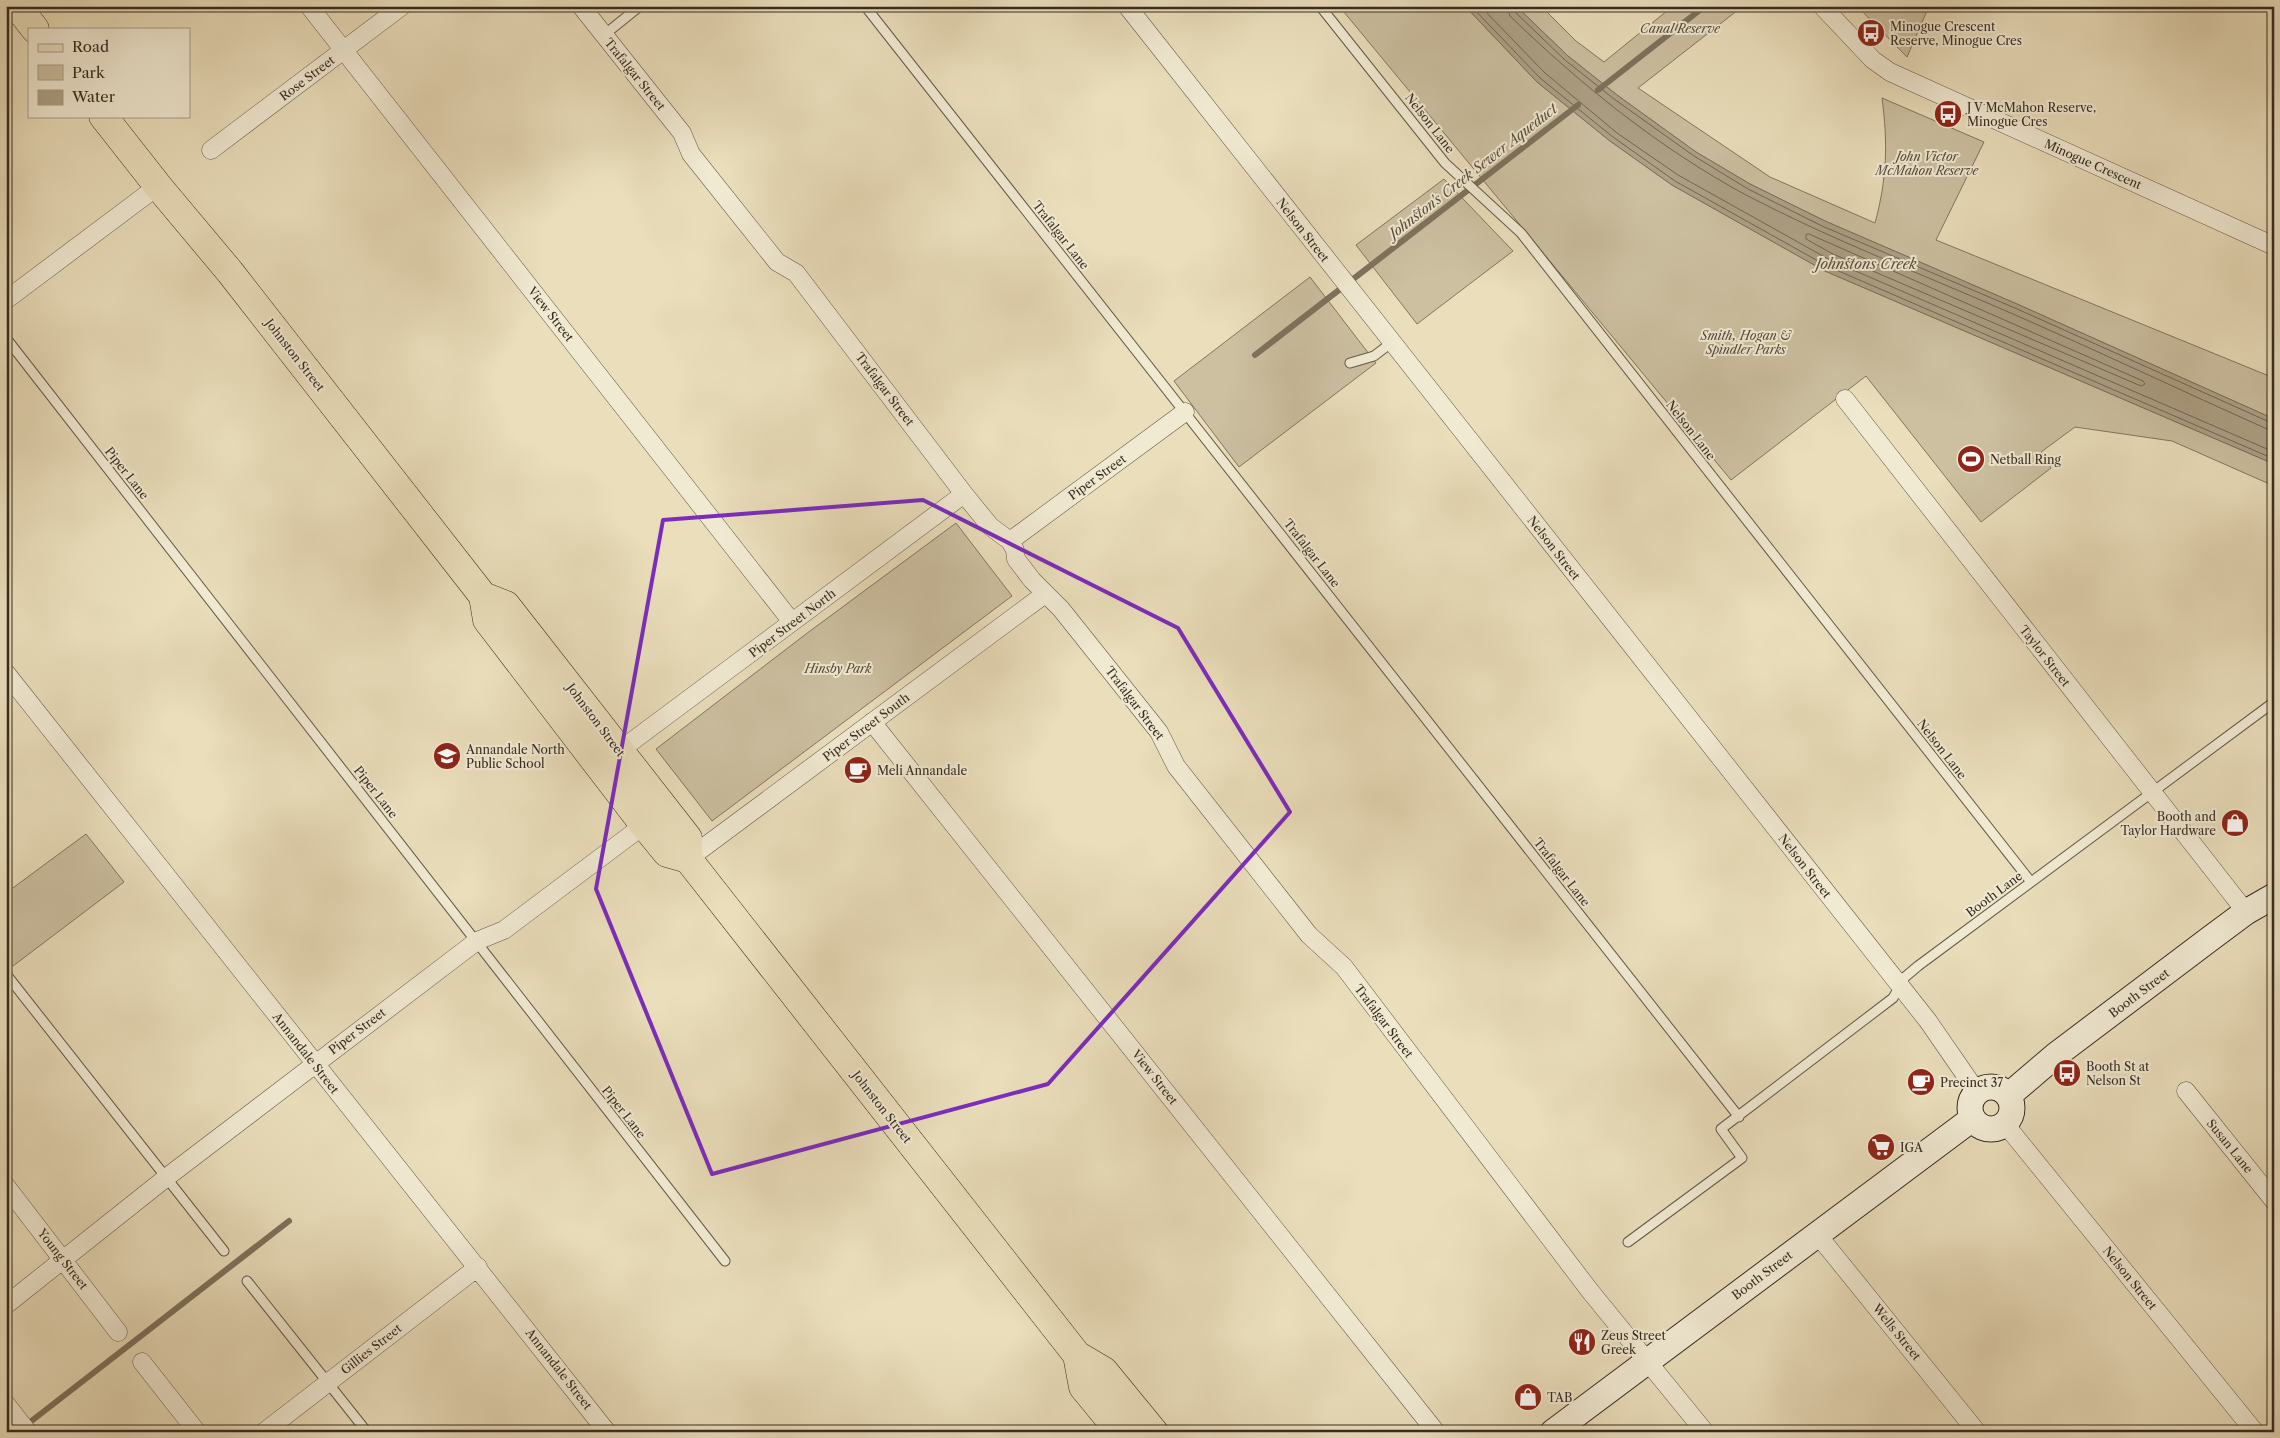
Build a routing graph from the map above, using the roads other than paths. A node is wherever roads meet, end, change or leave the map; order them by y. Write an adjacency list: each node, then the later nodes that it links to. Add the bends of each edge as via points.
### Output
1 (17, 6): 10 (main road)
2 (309, 6): 12 (street, View Street)
3 (402, 6): 12 (street, Rose Street)
4 (581, 6): 11 (street, Trafalgar Street)
5 (640, 6): 11 (lane)
6 (865, 6): 22 (lane, Trafalgar Lane)
7 (1127, 6): 19 (street, Nelson Street)
8 (1320, 6): 35 (lane, Nelson Lane, via 1445,163 1517,230)
9 (1822, 6): 16 (street, Minogue Crescent, via 1873,60 1890,72)
10 (34, 28)
11 (604, 35): 23 (street, Trafalgar Street, via 682,133 691,154 777,262 796,273)
12 (344, 50): 14 (street, Rose Street); 27 (street, View Street)
13 (106, 118): 15 (main road, Johnston Street)
14 (211, 150)
15 (158, 186): 17 (street); 26 (main road, Johnston Street, via 230,272)
16 (2274, 246)
17 (6, 300)
18 (6, 338): 37 (lane, Piper Lane)
19 (1392, 343): 20 (lane, via 1374,356); 39 (street, Nelson Street)
20 (1350, 364)
21 (1845, 399): 32 (street, Taylor Street)
22 (1185, 412): 24 (street, Piper Street); 44 (lane, Trafalgar Lane)
23 (964, 494): 24 (street, Trafalgar Street, via 990,526); 27 (street, Piper Street North)
24 (1010, 541): 25 (street, Trafalgar Street, via 1016,559)
25 (1045, 594): 30 (street, Piper Street South); 60 (street, Trafalgar Street, via 1061,609 1159,732 1182,774 1309,935 1344,967 1590,1291)
26 (484, 596): 31 (main road, Johnston Street, via 506,605); 33 (main road, Johnston Street, via 487,620)
27 (792, 622): 31 (street, Piper Street North)
28 (6, 673): 40 (street, Annandale Street)
29 (2274, 702): 32 (lane, Booth Lane)
30 (872, 722): 34 (street, Piper Street South); 71 (street, View Street)
31 (619, 752): 34 (main road, Johnston Street, via 688,838)
32 (2152, 792): 35 (lane, Booth Lane); 36 (street, Taylor Street)
33 (644, 825): 34 (main road, Johnston Street, via 667,854); 37 (street, Piper Street, via 504,930)
34 (688, 860): 59 (main road, Johnston Street)
35 (2031, 882): 39 (lane, Booth Lane, via 1918,966)
36 (2265, 905): 43 (main road, Booth Street, via 2056,1055)
37 (477, 941): 40 (street, Piper Street); 54 (lane, Piper Lane)
38 (6, 974): 47 (lane)
39 (1900, 986): 41 (street, Nelson Street); 44 (lane, Booth Lane, via 1893,998)
40 (314, 1063): 47 (street, Piper Street); 55 (street, Annandale Street)
41 (1977, 1092): 43 (main road, via 1982,1088 1995,1087); 45 (main road, via 1969,1108)
42 (2186, 1092): 49 (street, Susan Lane)
43 (2008, 1096): 46 (main road, via 2012,1112)
44 (1739, 1117): 51 (lane, Booth Lane, via 1721,1129 1742,1158)
45 (1972, 1120): 46 (main road, via 1988,1130); 50 (main road, Booth Street)
46 (2005, 1124): 75 (street, Nelson Street)
47 (167, 1177): 52 (lane); 53 (street, Piper Street)
48 (6, 1186): 53 (street, Young Street)
49 (2274, 1201)
50 (1817, 1234): 60 (main road, Booth Street); 74 (street, Wells Street)
51 (1628, 1242)
52 (224, 1250)
53 (63, 1259): 57 (street, Piper Street); 58 (street, Young Street)
54 (725, 1262)
55 (478, 1267): 62 (street, Gillies Street); 68 (street, Annandale Street)
56 (246, 1281): 62 (lane)
57 (6, 1304)
58 (118, 1332)
59 (1078, 1355): 69 (main road, Johnston Street, via 1083,1387); 70 (main road, Johnston Street, via 1104,1371)
60 (1648, 1360): 72 (main road, Booth Street); 73 (street, Trafalgar Street)
61 (142, 1362): 65 (street)
62 (328, 1382): 66 (street, Gillies Street); 67 (lane)
63 (6, 1404): 64 (street)
64 (28, 1432)
65 (197, 1432)
66 (264, 1432)
67 (367, 1432)
68 (607, 1432)
69 (1120, 1432)
70 (1154, 1432)
71 (1436, 1432)
72 (1552, 1432)
73 (1705, 1432)
74 (1977, 1432)
75 (2256, 1432)

